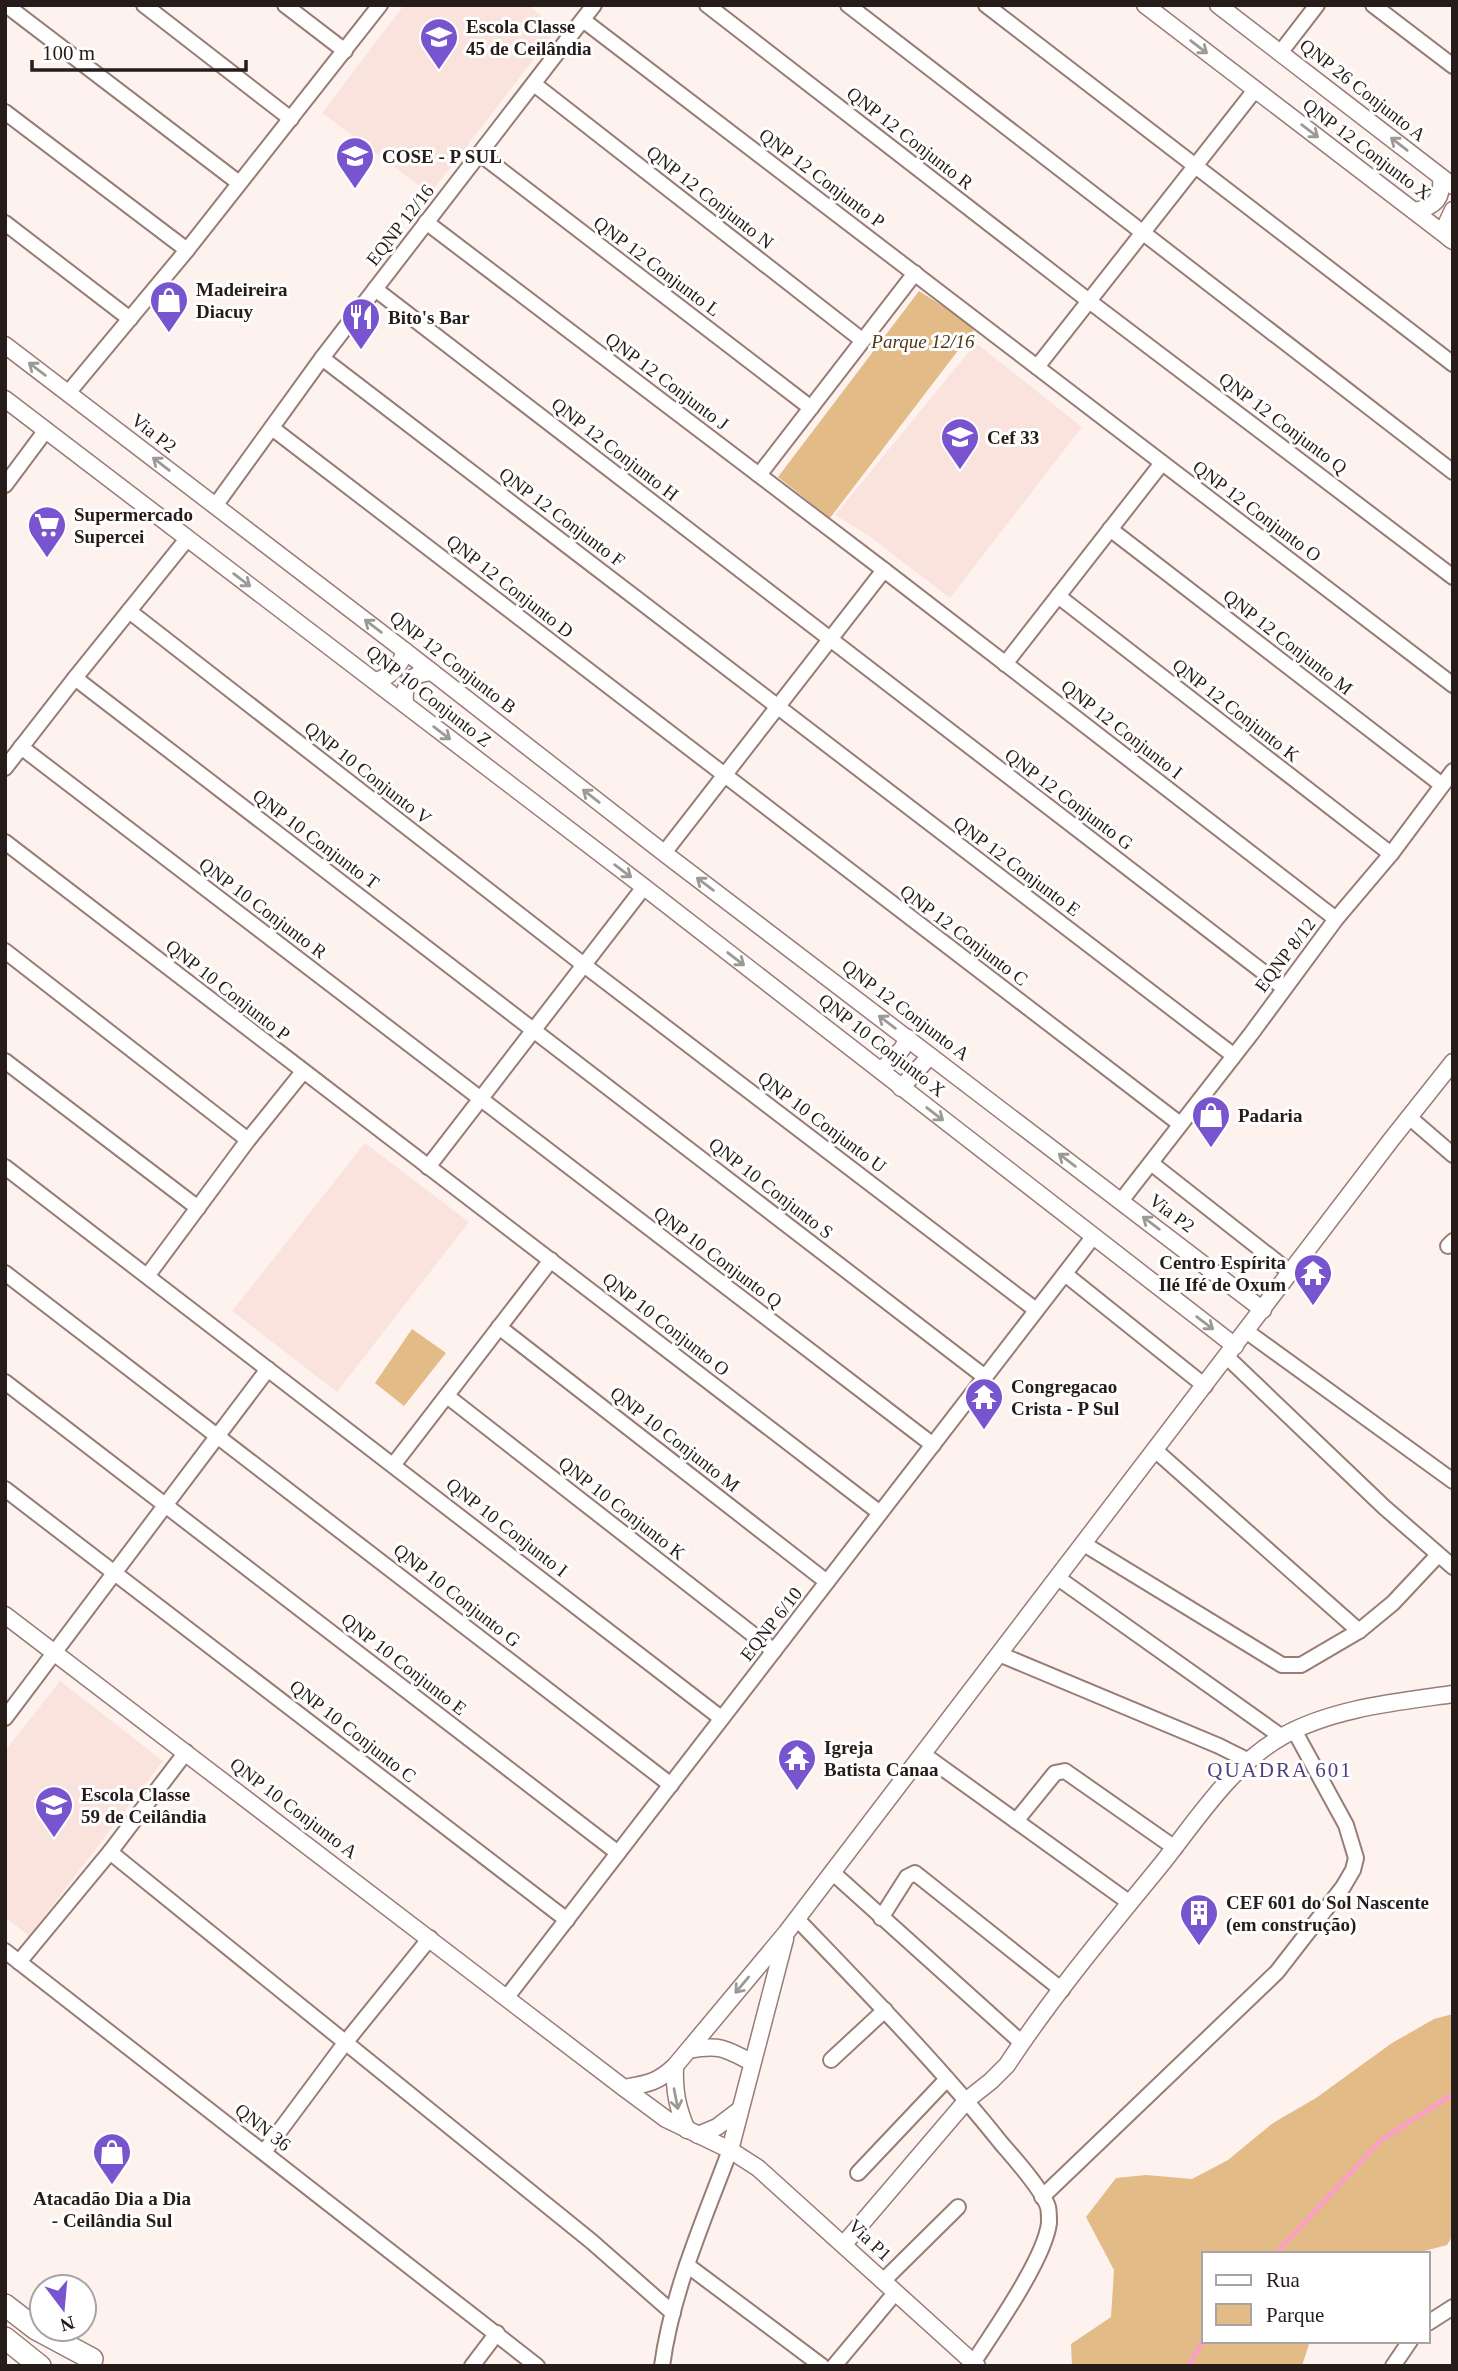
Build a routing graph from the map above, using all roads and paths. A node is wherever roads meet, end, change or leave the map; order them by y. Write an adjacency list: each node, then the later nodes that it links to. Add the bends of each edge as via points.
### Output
1 (6, 5): 24 (street)
2 (144, 5): 20 (street)
3 (285, 5): 14 (street)
4 (380, 5): 14 (street)
5 (594, 5): 13 (street, EQNP 12/16)
6 (707, 5): 34 (street, QNP 12 Conjunto R)
7 (848, 5): 29 (street)
8 (986, 5): 22 (street)
9 (1145, 5): 18 (street, QNP 12 Conjunto X, one-way to 18)
10 (1218, 5): 15 (street, QNP 26 Conjunto A)
11 (1317, 5): 15 (street)
12 (1373, 5): 16 (street)
13 (583, 20): 17 (street, EQNP 12/16); 32 (street, QNP 12 Conjunto P)
14 (345, 51): 20 (street)
15 (1280, 53): 23 (street, QNP 26 Conjunto A, one-way to 15)
16 (1453, 66)
17 (534, 84): 21 (street, EQNP 12/16); 36 (street, QNP 12 Conjunto N)
18 (1255, 90): 22 (street); 26 (street, QNP 12 Conjunto X, one-way to 26)
19 (5, 112): 31 (street)
20 (290, 119): 24 (street)
21 (480, 155): 27 (street, EQNP 12/16); 43 (street, QNP 12 Conjunto L)
22 (1195, 164): 29 (street); 39 (street)
23 (1447, 181): 26 (street, via 1436,201)
24 (239, 184): 31 (street)
25 (1453, 210): 30 (street, via 1446,225)
26 (1414, 211): 30 (street, QNP 12 Conjunto X)
27 (426, 222): 33 (street, EQNP 12/16); 48 (street, QNP 12 Conjunto J)
28 (5, 223): 35 (street)
29 (1142, 233): 34 (street); 47 (street)
30 (1451, 240)
31 (187, 250): 35 (street)
32 (915, 273): 36 (street); 40 (street, QNP 12 Conjunto P)
33 (376, 289): 38 (street, EQNP 12/16); 57 (street, QNP 12 Conjunto H)
34 (1089, 301): 40 (street); 54 (street, QNP 12 Conjunto Q)
35 (130, 319): 41 (street)
36 (862, 340): 43 (street)
37 (5, 345): 41 (street, Via P2, one-way to 37)
38 (322, 358): 44 (street, EQNP 12/16); 65 (street, QNP 12 Conjunto F)
39 (1453, 364)
40 (1037, 367): 46 (street, QNP 12 Conjunto O)
41 (68, 393): 50 (street, Via P2, one-way to 41)
42 (5, 399): 45 (street)
43 (811, 408): 48 (street)
44 (272, 428): 50 (street, EQNP 12/16); 69 (street, QNP 12 Conjunto D)
45 (46, 430): 49 (street); 52 (street)
46 (1162, 463): 51 (street); 63 (street, QNP 12 Conjunto O)
47 (1453, 472)
48 (759, 475): 53 (street, QNP 12 Conjunto J)
49 (5, 485)
50 (215, 506): 58 (street, QNP 12 Conjunto B, one-way to 50)
51 (1110, 529): 55 (street); 70 (street, QNP 12 Conjunto M)
52 (187, 539): 56 (street); 62 (street, QNP 10 Conjunto Z, one-way to 62)
53 (884, 570): 57 (street); 59 (street, QNP 12 Conjunto I)
54 (1453, 577)
55 (1058, 596): 59 (street); 73 (street, QNP 12 Conjunto K)
56 (129, 611): 61 (street); 77 (street, QNP 10 Conjunto V)
57 (830, 640): 65 (street); 78 (street, QNP 12 Conjunto G)
58 (405, 651): 60 (street, QNP 12 Conjunto B); 62 (street, via 398,667)
59 (1005, 663): 75 (street, QNP 12 Conjunto I)
60 (432, 672): 64 (street, via 419,673 409,681); 72 (street, QNP 12 Conjunto B, one-way to 60)
61 (75, 678): 66 (street); 79 (street, QNP 10 Conjunto T)
62 (376, 681): 64 (street, QNP 10 Conjunto Z)
63 (1453, 685)
64 (405, 704): 74 (street, QNP 10 Conjunto Z, one-way to 74)
65 (778, 707): 69 (street); 81 (street, QNP 12 Conjunto E)
66 (21, 747): 67 (street); 88 (street, QNP 10 Conjunto R)
67 (5, 768)
68 (1453, 771): 70 (street, EQNP 8/12)
69 (724, 776): 72 (street); 90 (street, QNP 12 Conjunto C)
70 (1442, 785): 73 (street, EQNP 8/12)
71 (5, 842): 86 (street, QNP 10 Conjunto P)
72 (664, 853): 80 (street, QNP 12 Conjunto A, one-way to 72)
73 (1391, 854): 75 (street, EQNP 8/12)
74 (644, 887): 77 (street); 85 (street, QNP 10 Conjunto X, one-way to 85)
75 (1336, 919): 78 (street, EQNP 8/12)
76 (5, 951): 91 (street)
77 (584, 965): 79 (street); 104 (street, QNP 10 Conjunto U)
78 (1284, 988): 81 (street, EQNP 8/12)
79 (534, 1030): 88 (street); 110 (street, QNP 10 Conjunto S)
80 (908, 1038): 82 (street, QNP 12 Conjunto A); 85 (street)
81 (1233, 1055): 90 (street, EQNP 8/12)
82 (930, 1056): 87 (street); 96 (street, QNP 12 Conjunto A, one-way to 82)
83 (5, 1060): 97 (street)
84 (1453, 1062): 89 (street)
85 (881, 1071): 87 (street, QNP 10 Conjunto X)
86 (302, 1073): 91 (street); 95 (street, QNP 10 Conjunto P)
87 (901, 1088): 98 (street, QNP 10 Conjunto X, one-way to 98)
88 (481, 1099): 95 (street); 115 (street, QNP 10 Conjunto Q)
89 (1409, 1117): 92 (street); 101 (street)
90 (1180, 1124): 93 (street, EQNP 8/12)
91 (248, 1140): 97 (street)
92 (1453, 1155)
93 (1151, 1163): 96 (street, EQNP 8/12); 101 (street)
94 (5, 1167): 103 (street, QNP 10 Conjunto I)
95 (428, 1167): 99 (street, QNP 10 Conjunto O)
96 (1121, 1201): 105 (street, Via P2, one-way to 96)
97 (198, 1208): 103 (street)
98 (1093, 1237): 102 (street, EQNP 6/10); 108 (street, one-way to 108)
99 (551, 1259): 106 (street); 121 (street, QNP 10 Conjunto O)
100 (5, 1273): 114 (street, QNP 10 Conjunto G)
101 (1291, 1273): 105 (street)
102 (1065, 1274): 104 (street, EQNP 6/10); 112 (street)
103 (148, 1275): 109 (street, QNP 10 Conjunto I)
104 (1036, 1310): 110 (street, EQNP 6/10)
105 (1263, 1310): 107 (street)
106 (499, 1327): 113 (street); 127 (street, QNP 10 Conjunto M)
107 (1246, 1331): 108 (street); 118 (street)
108 (1231, 1352): 112 (street); 123 (street, via 1384,1507)
109 (268, 1369): 114 (street); 117 (street, QNP 10 Conjunto I)
110 (985, 1377): 115 (street, EQNP 6/10)
111 (5, 1382): 120 (street, QNP 10 Conjunto E)
112 (1205, 1386): 116 (street)
113 (447, 1396): 117 (street); 130 (street, QNP 10 Conjunto K)
114 (219, 1436): 120 (street); 140 (street, QNP 10 Conjunto G)
115 (933, 1445): 121 (street, EQNP 6/10)
116 (1156, 1450): 122 (street); 129 (street)
117 (394, 1464): 135 (street, QNP 10 Conjunto I)
118 (1453, 1481)
119 (5, 1489): 125 (street, QNP 10 Conjunto C)
120 (166, 1505): 125 (street); 144 (street, QNP 10 Conjunto E)
121 (880, 1513): 127 (street, EQNP 6/10)
122 (1084, 1544): 126 (street); 129 (street, via 1282,1665 1301,1665)
123 (1438, 1555): 124 (street); 129 (street)
124 (1453, 1567)
125 (115, 1573): 131 (street); 149 (street, QNP 10 Conjunto C)
126 (1058, 1578): 132 (street); 136 (street)
127 (827, 1582): 130 (street, EQNP 6/10)
128 (5, 1615): 131 (street, QNP 10 Conjunto A)
129 (1359, 1631)
130 (774, 1651): 135 (street, EQNP 6/10)
131 (55, 1653): 134 (street); 137 (street, QNP 10 Conjunto A)
132 (999, 1654): 138 (street); 139 (street)
133 (1453, 1694): 136 (street, via 1337,1715)
134 (5, 1718)
135 (722, 1718): 140 (street, EQNP 6/10)
136 (1288, 1734): 139 (street); 171 (street, via 1346,1825 1356,1858 1353,1870 1277,1972)
137 (186, 1752): 143 (street); 151 (street, QNP 10 Conjunto A)
138 (923, 1754): 141 (street); 145 (street)
139 (1247, 1760): 142 (street)
140 (671, 1785): 144 (street, EQNP 6/10)
141 (1016, 1821): 142 (street, via 1061,1770); 146 (street)
142 (1175, 1847): 146 (street)
143 (110, 1852): 153 (street); 157 (street)
144 (618, 1853): 149 (street, EQNP 6/10)
145 (832, 1872): 147 (street); 148 (street)
146 (1130, 1903): 154 (street)
147 (881, 1918): 154 (street, via 907,1877 915,1873); 158 (street)
148 (797, 1919): 150 (street); 156 (street)
149 (567, 1920): 155 (street, EQNP 6/10)
150 (786, 1933): 159 (street, one-way to 159); 161 (street)
151 (430, 1938): 155 (street, QNP 10 Conjunto A); 157 (street)
152 (5, 1951): 153 (street, QNN 36)
153 (19, 1962): 169 (street, QNN 36)
154 (1062, 1990): 158 (street)
155 (507, 1997): 164 (street)
156 (884, 2010): 160 (street); 163 (street)
157 (345, 2043): 169 (street); 181 (street, via 591,2241)
158 (1022, 2043): 165 (street, via 991,2081)
159 (689, 2049): 161 (street, via 712,2045); 162 (street)
160 (831, 2060)
161 (751, 2062): 166 (street)
162 (675, 2066): 164 (street, via 650,2084); 167 (street, one-way to 167, via 677,2106)
163 (947, 2079): 165 (street); 170 (street)
164 (624, 2088): 167 (street, Via P1)
165 (967, 2100): 171 (street); 173 (street)
166 (738, 2111): 167 (street, via 717,2127); 168 (street)
167 (692, 2132): 168 (street, Via P1)
168 (730, 2150): 173 (street, Via P1, via 758,2168); 174 (street)
169 (264, 2152): 183 (street, QNN 36)
170 (858, 2173)
171 (1042, 2197): 188 (street, via 1049,2223 1044,2243)
172 (958, 2207): 175 (street)
173 (844, 2244): 175 (street, Via P1)
174 (687, 2265): 181 (street); 193 (street)
175 (883, 2281): 177 (street, Via P1)
176 (5, 2292): 180 (main road)
177 (895, 2293): 188 (street, Via P1); 194 (street)
178 (5, 2305): 187 (main road, via 36,2329)
179 (1453, 2307): 182 (street)
180 (28, 2309)
181 (673, 2314): 189 (street)
182 (1430, 2322)
183 (496, 2333): 191 (street); 192 (street, QNN 36)
184 (5, 2338): 190 (main road)
185 (72, 2343): 187 (main road)
186 (1409, 2343): 195 (street)
187 (96, 2362)
188 (975, 2364)
189 (663, 2365)
190 (40, 2366)
191 (472, 2366)
192 (537, 2366)
193 (822, 2366)
194 (834, 2366)
195 (1392, 2366)

